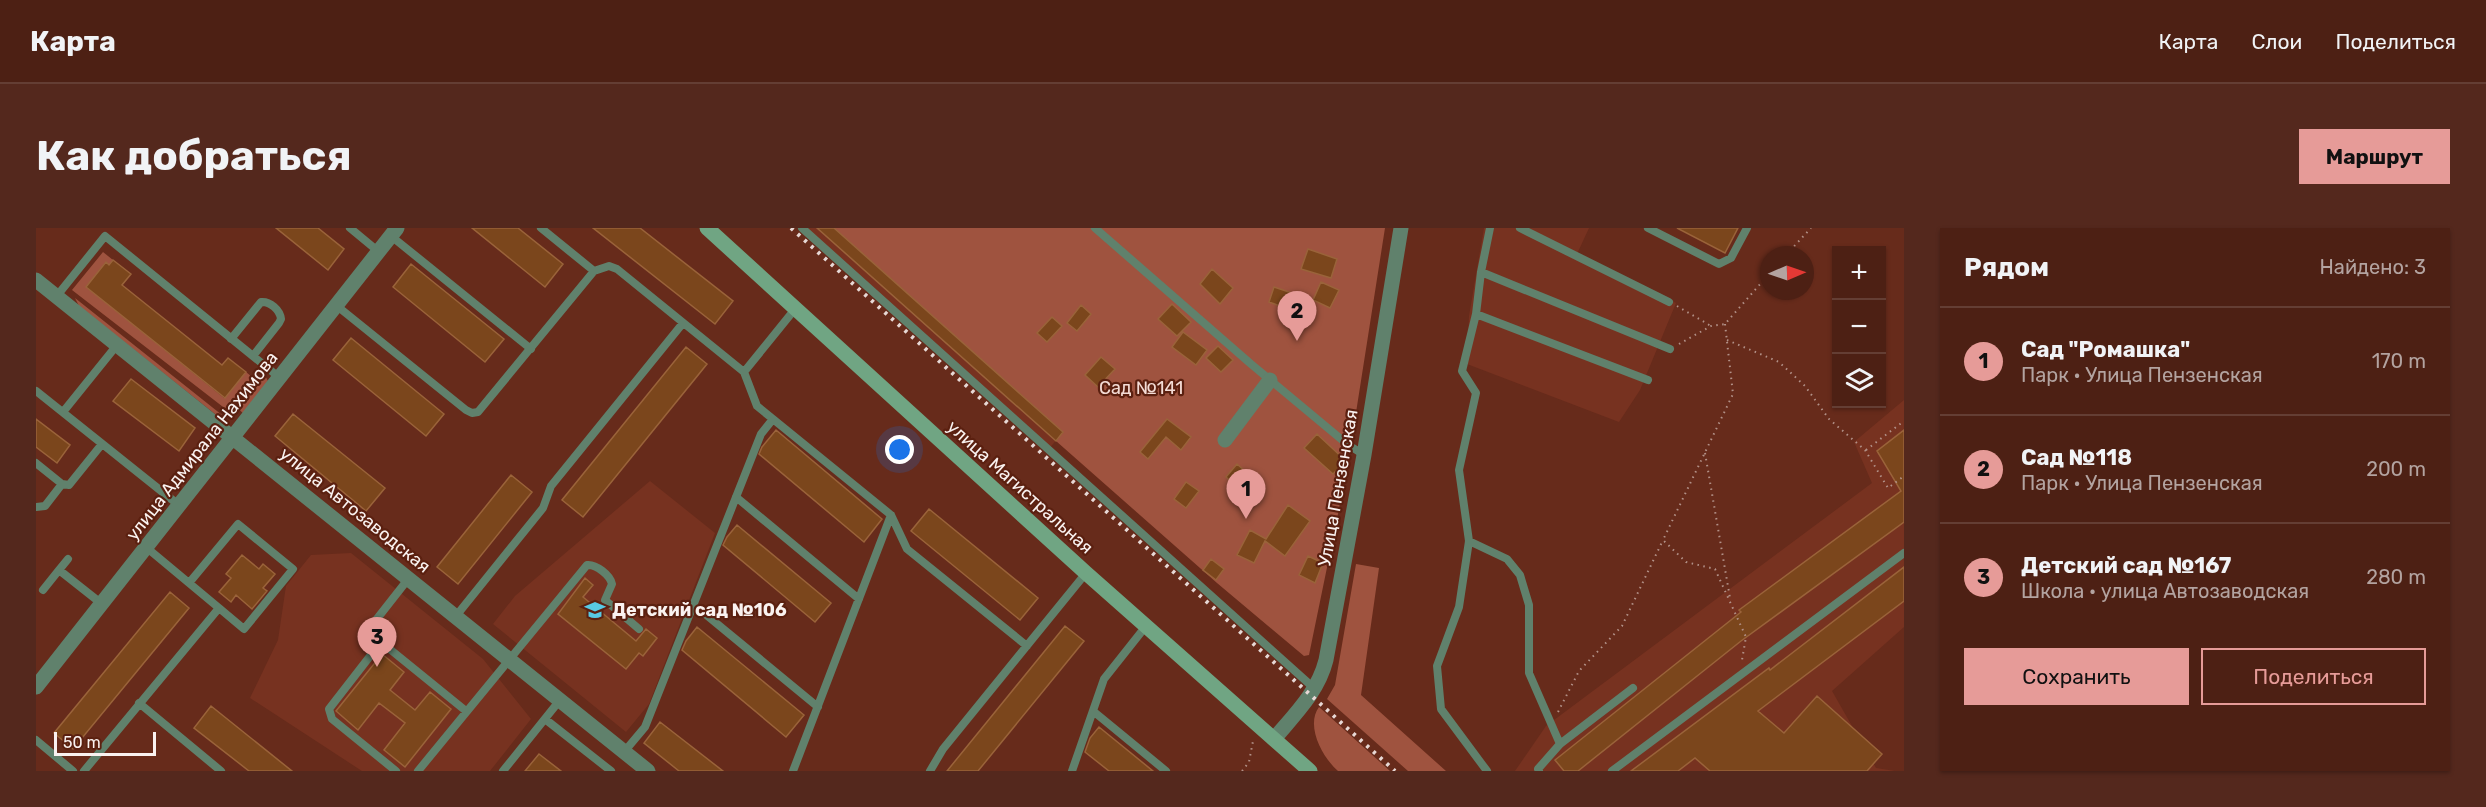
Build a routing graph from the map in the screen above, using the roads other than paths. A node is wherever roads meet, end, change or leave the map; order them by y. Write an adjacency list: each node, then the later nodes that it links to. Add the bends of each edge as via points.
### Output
1 (350, 228): 13 (lane)
2 (541, 228): 14 (lane)
3 (706, 228): 20 (main road, улица Магистральная)
4 (802, 228): 66 (lane)
5 (1095, 228): 30 (lane)
6 (1401, 228): 38 (street, Улица Пензенская)
7 (1490, 228): 15 (lane)
8 (1520, 228): 18 (lane)
9 (1648, 228): 11 (lane)
10 (1747, 228): 11 (lane, via 1731,258 1719,264)
11 (1657, 230)
12 (394, 232): 13 (street, улица Адмирала Нахимова); 25 (lane)
13 (379, 252): 19 (street, улица Адмирала Нахимова)
14 (594, 271): 22 (lane, via 613,266); 25 (lane)
15 (1480, 272): 21 (lane); 26 (lane)
16 (36, 280): 17 (street, улица Автозаводская)
17 (56, 297): 23 (lane, via 105,236); 24 (street, улица Автозаводская)
18 (1669, 302)
19 (337, 306): 25 (lane, via 472,413 482,409); 29 (street, улица Адмирала Нахимова)
20 (795, 309): 28 (lane); 50 (main road, улица Магистральная)
21 (1476, 314): 31 (lane); 45 (lane, via 1462,371 1476,393 1459,470)
22 (683, 323): 28 (lane); 58 (lane, via 551,486 543,508)
23 (231, 339): 27 (lane); 27 (lane, via 261,302 273,308 280,315 279,323)
24 (117, 345): 33 (lane); 35 (street, улица Автозаводская)
25 (531, 349)
26 (1670, 349)
27 (253, 356): 29 (lane)
28 (744, 372): 34 (lane, via 757,406)
29 (280, 378): 35 (street, улица Адмирала Нахимова)
30 (1270, 380): 36 (street); 38 (lane)
31 (1648, 380)
32 (36, 391): 33 (lane)
33 (63, 412): 37 (lane)
34 (773, 419): 41 (lane, via 760,434); 44 (lane)
35 (234, 438): 42 (street, улица Адмирала Нахимова); 51 (street, улица Автозаводская)
36 (1225, 440)
37 (102, 444): 40 (lane, via 72,483); 42 (lane)
38 (1364, 454): 66 (street, Улица Пензенская, via 1326,660)
39 (36, 463): 40 (lane)
40 (62, 484): 43 (lane, via 45,506)
41 (736, 497): 54 (lane); 56 (lane)
42 (180, 506): 46 (street, улица Адмирала Нахимова)
43 (36, 507)
44 (891, 515): 54 (lane); 62 (lane, via 907,549)
45 (1469, 541): 75 (lane, via 1507,559 1520,575 1529,605 1529,673); 91 (lane, via 1459,607 1437,666 1441,709)
46 (147, 548): 52 (lane); 55 (street, улица Адмирала Нахимова)
47 (1904, 553): 92 (lane)
48 (68, 559): 49 (lane)
49 (59, 570): 53 (lane); 55 (lane)
50 (1086, 573): 59 (main road, улица Магистральная); 62 (lane)
51 (409, 578): 58 (street, улица Автозаводская); 61 (lane, via 376,620)
52 (189, 583): 57 (lane); 57 (lane, via 238,524 293,569 244,629)
53 (43, 590)
54 (859, 599): 69 (lane)
55 (102, 604): 64 (street, улица Адмирала Нахимова)
56 (693, 604): 69 (lane); 76 (lane, via 645,728)
57 (219, 608): 68 (lane)
58 (456, 616): 63 (street, улица Автозаводская)
59 (1146, 626): 71 (lane, via 1104,679); 73 (main road, улица Магистральная)
60 (639, 629): 63 (lane, via 605,600 612,585 610,578 587,564)
61 (381, 642): 70 (lane); 81 (lane, via 330,705 329,715)
62 (1027, 646): 87 (lane, via 943,749)
63 (508, 658): 67 (street, улица Автозаводская); 70 (lane)
64 (36, 687)
65 (1633, 688): 75 (lane)
66 (1315, 689): 73 (street, Улица Пензенская)
67 (560, 700): 72 (lane); 76 (street, улица Автозаводская)
68 (139, 704): 79 (lane); 80 (lane)
69 (818, 707): 86 (lane)
70 (466, 711): 82 (lane)
71 (1093, 711): 88 (lane); 89 (lane)
72 (545, 719): 83 (lane); 84 (lane)
73 (1274, 738): 90 (main road, улица Магистральная)
74 (36, 740): 78 (lane)
75 (1560, 744): 77 (lane)
76 (624, 752): 85 (street, улица Автозаводская)
77 (1535, 770)
78 (73, 771)
79 (84, 771)
80 (221, 771)
81 (396, 771)
82 (418, 771)
83 (503, 771)
84 (610, 771)
85 (648, 771)
86 (793, 771)
87 (930, 771)
88 (1072, 771)
89 (1166, 771)
90 (1310, 771)
91 (1487, 771)
92 (1612, 771)

